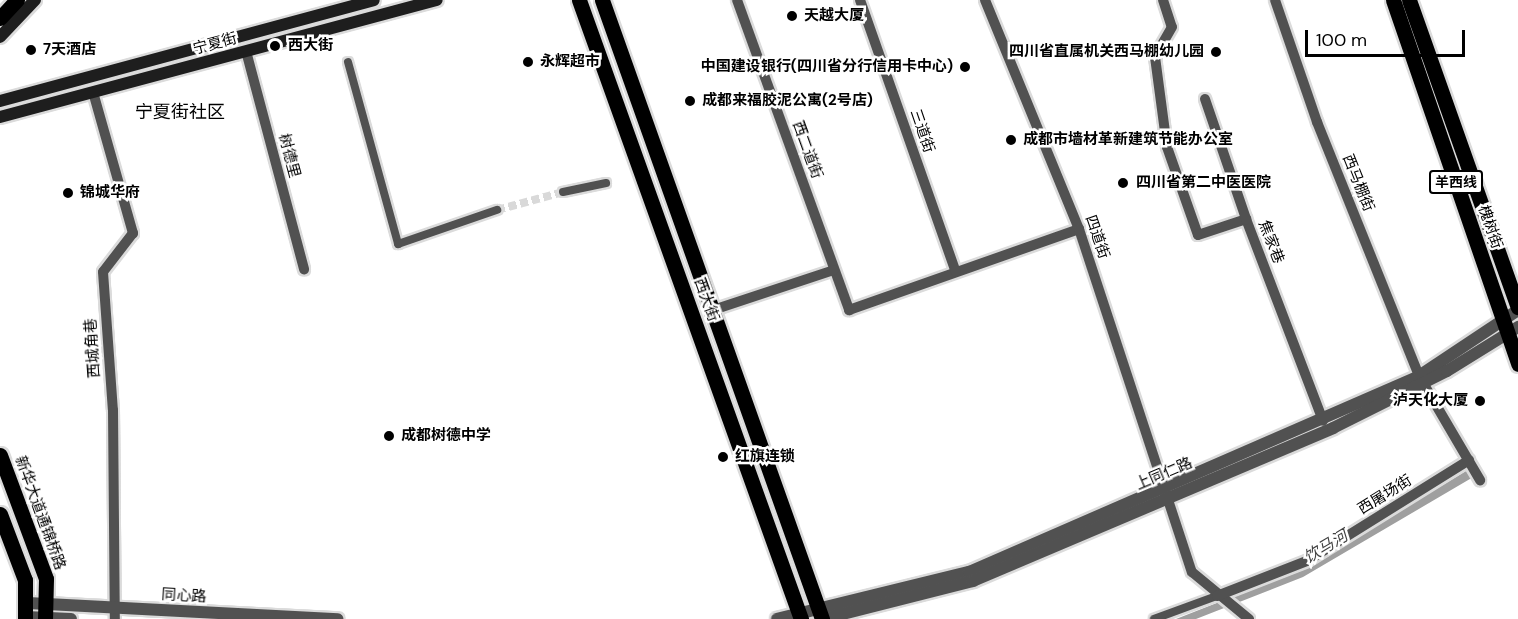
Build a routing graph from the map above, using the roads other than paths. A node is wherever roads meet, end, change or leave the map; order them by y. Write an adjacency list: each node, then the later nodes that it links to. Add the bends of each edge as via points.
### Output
1 (17, 0): 14 (main road)
2 (35, 0): 15 (main road)
3 (374, 0): 20 (main road, 宁夏街)
4 (437, 0): 16 (main road, 宁夏街)
5 (579, 0): 46 (main road, 西大街)
6 (602, 0): 31 (main road, 西大街)
7 (737, 0): 28 (street, 西二道街)
8 (860, 0): 29 (street, 三道街)
9 (985, 0): 26 (street, 四道街)
10 (1163, 0): 25 (street, 焦家巷, via 1172,27 1155,57 1167,147 1198,235)
11 (1275, 0): 34 (street, 西马棚街, via 1317,122)
12 (1393, 0): 32 (main road, 槐树街 / 羊西线)
13 (1409, 0): 30 (main road, 槐树街 / 羊西线)
14 (0, 18)
15 (0, 37)
16 (246, 51): 18 (main road, 宁夏街); 27 (street, 树德里)
17 (348, 62): 24 (street, via 398,244)
18 (93, 92): 21 (main road, 宁夏街); 43 (street, 西城角巷, via 133,232 103,272 113,410)
19 (1205, 99): 25 (street)
20 (0, 100)
21 (0, 117)
22 (606, 183): 23 (street)
23 (563, 192)
24 (497, 210)
25 (1246, 219): 35 (street, 焦家巷)
26 (1079, 229): 29 (street); 39 (street, 四道街)
27 (304, 268)
28 (834, 270): 29 (street, 西二道街, via 849,310); 31 (street)
29 (956, 272)
30 (1518, 309): 32 (street, 上同仁路)
31 (712, 310): 45 (main road, 西大街)
32 (1510, 328): 33 (main road, 槐树街 / 羊西线); 34 (street, 上同仁路)
33 (1518, 364)
34 (1421, 379): 35 (street, 上同仁路); 37 (street); 39 (street)
35 (1323, 421): 39 (street, 上同仁路)
36 (0, 455): 44 (main road, 新华大道通锦桥路, via 46,579)
37 (1468, 460): 38 (street); 41 (street, 西屠场街, via 1307,561)
38 (1480, 480)
39 (1167, 494): 41 (street, 四道街, via 1192,572); 45 (street, 上同仁路, via 969,572)
40 (0, 514): 42 (main road, via 25,580)
41 (1219, 597): 47 (street, 四道街); 51 (street)
42 (26, 613): 44 (street, 同心路)
43 (116, 613): 44 (street, 同心路); 49 (street, 同心路)
44 (46, 614): 48 (street)
45 (821, 615): 46 (street)
46 (800, 616): 50 (street)
47 (1245, 616)
48 (71, 619)
49 (338, 619)
50 (777, 619)
51 (1154, 619)

